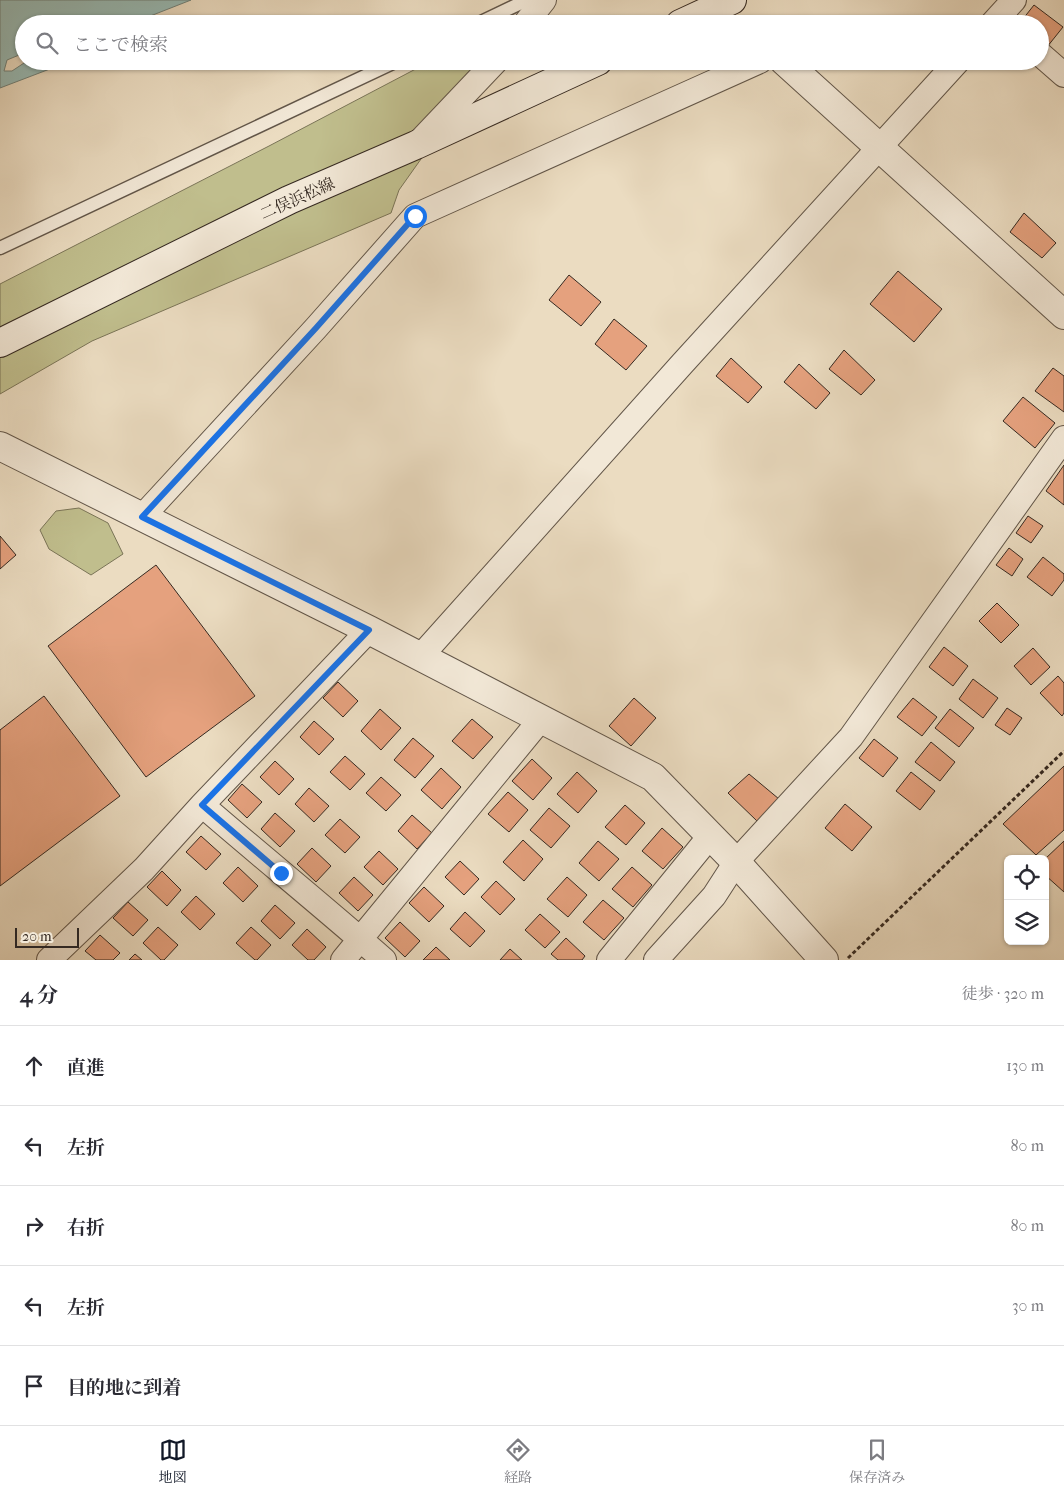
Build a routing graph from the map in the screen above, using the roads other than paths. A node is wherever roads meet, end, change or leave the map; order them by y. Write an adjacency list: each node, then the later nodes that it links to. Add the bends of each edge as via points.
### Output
1 (527, 0): 4 (lane)
2 (544, 0): 5 (street)
3 (732, 0): 6 (street)
4 (495, 15)
5 (532, 15)
6 (700, 15)
7 (1049, 62): 14 (street)
8 (378, 70): 17 (lane)
9 (487, 70): 15 (street)
10 (578, 70): 15 (street, 二俣浜松線)
11 (740, 70): 22 (street, via 415,216)
12 (794, 70): 16 (street)
13 (950, 70): 16 (street)
14 (1064, 75)
15 (416, 145): 19 (street, 二俣浜松線, via 289,200)
16 (879, 148): 18 (street); 24 (street)
17 (0, 248)
18 (1064, 315)
19 (0, 343)
20 (1064, 438): 28 (street, via 850,736)
21 (0, 446): 22 (street)
22 (142, 517): 23 (street)
23 (369, 630): 24 (street); 26 (street)
24 (421, 656): 25 (street)
25 (541, 719): 27 (street, via 653,777); 29 (street)
26 (202, 805): 29 (street); 30 (street, via 144,869)
27 (710, 836): 28 (street); 33 (street)
28 (736, 862): 34 (street, via 714,896); 35 (street)
29 (361, 940): 31 (street); 32 (street)
30 (49, 960)
31 (343, 960)
32 (384, 960)
33 (608, 960)
34 (656, 960)
35 (824, 960)

